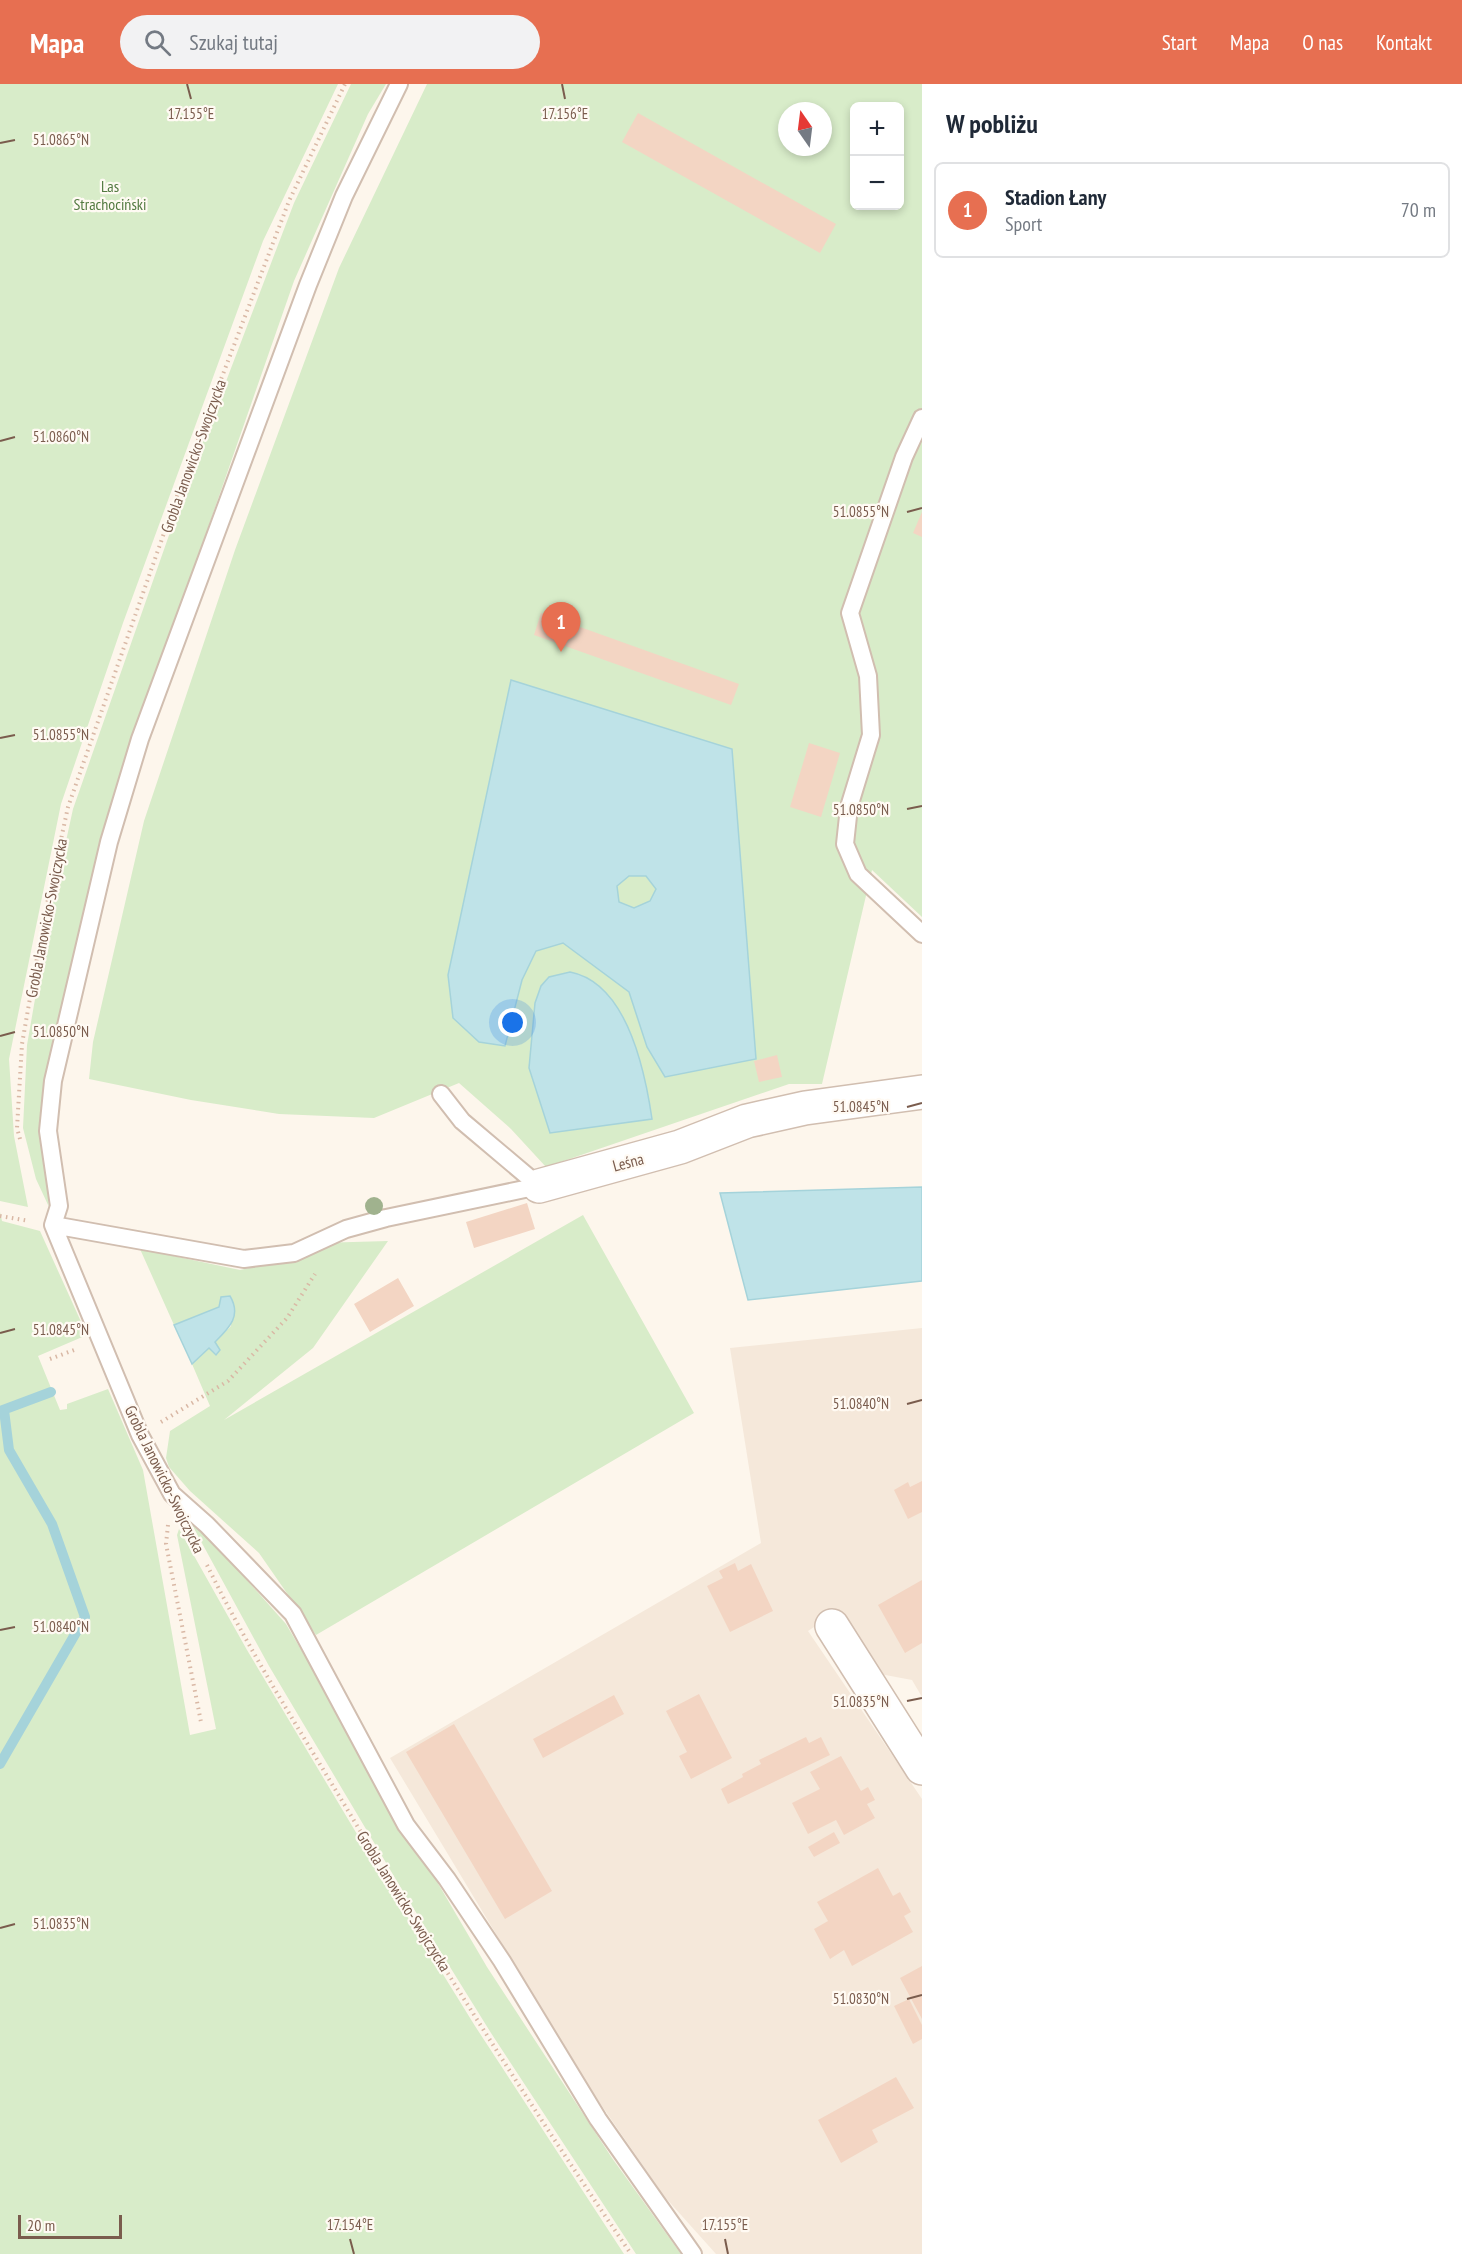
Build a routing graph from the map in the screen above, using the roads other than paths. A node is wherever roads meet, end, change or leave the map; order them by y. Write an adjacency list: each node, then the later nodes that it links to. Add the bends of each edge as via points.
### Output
1 (399, 84): 7 (lane, via 344,196 308,285 126,785 53,1081 48,1131 59,1206)
2 (922, 418): 3 (lane, via 904,457 850,613 868,676 871,735 849,807 845,844 858,874)
3 (922, 934)
4 (922, 1092): 6 (street, Leśna, via 805,1108 747,1121 680,1147)
5 (441, 1094): 6 (lane, via 462,1121)
6 (539, 1186): 7 (lane, Leśna, via 386,1218 294,1253 244,1259)
7 (53, 1225): 10 (lane, Grobla Janowicko-Swojczycka, via 140,1435 172,1494 293,1614 406,1825 447,1879 598,2119)
8 (832, 1626): 9 (street)
9 (922, 1768)
10 (693, 2254)

